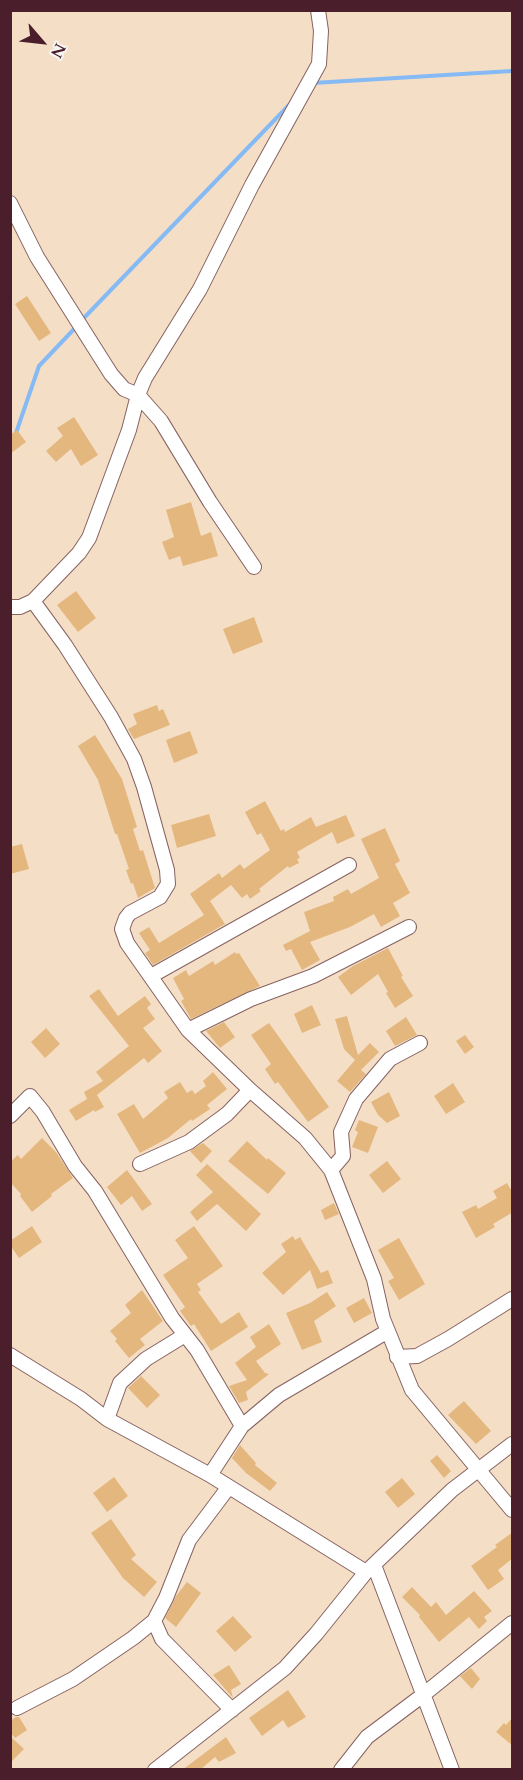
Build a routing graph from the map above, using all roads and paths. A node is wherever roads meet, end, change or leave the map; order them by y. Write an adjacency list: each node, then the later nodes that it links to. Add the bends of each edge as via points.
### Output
1 (318, 10): 3 (street, via 319,64 200,289)
2 (10, 203): 3 (street, via 37,256 111,374 124,389)
3 (138, 395): 4 (street, via 161,421); 5 (street, via 89,538)
4 (254, 567)
5 (33, 601): 6 (street); 9 (street, via 111,717 134,759 144,788 168,884 160,897 130,913 122,929 127,944)
6 (10, 607)
7 (349, 865): 9 (street)
8 (409, 927): 10 (street, via 313,976 251,999)
9 (151, 976): 10 (street)
10 (188, 1030): 12 (street)
11 (420, 1043): 15 (street, via 390,1059 356,1099 341,1132 343,1156)
12 (250, 1090): 14 (street, via 227,1114 189,1142); 15 (street, via 306,1138)
13 (10, 1116): 18 (street, via 30,1096 34,1100)
14 (140, 1164)
15 (331, 1170): 17 (street, via 374,1279)
16 (513, 1299): 20 (street, via 417,1356)
17 (388, 1330): 20 (street); 22 (street, via 279,1395)
18 (185, 1335): 21 (street, via 146,1359 120,1383); 22 (street)
19 (12, 1358): 21 (street)
20 (397, 1358): 24 (street, via 412,1390)
21 (107, 1419): 25 (street)
22 (242, 1426): 25 (street)
23 (513, 1444): 24 (street)
24 (480, 1469): 27 (street); 28 (street, via 452,1490)
25 (210, 1475): 26 (street)
26 (228, 1488): 28 (street); 29 (street, via 189,1540)
27 (513, 1510)
28 (370, 1569): 31 (street); 33 (street, via 285,1668)
29 (153, 1622): 32 (street, via 73,1680); 33 (street, via 162,1639)
30 (513, 1623): 31 (street)
31 (423, 1695): 35 (street, via 367,1737); 36 (street)
32 (17, 1708)
33 (232, 1710): 34 (street)
34 (155, 1770)
35 (341, 1770)
36 (452, 1770)

